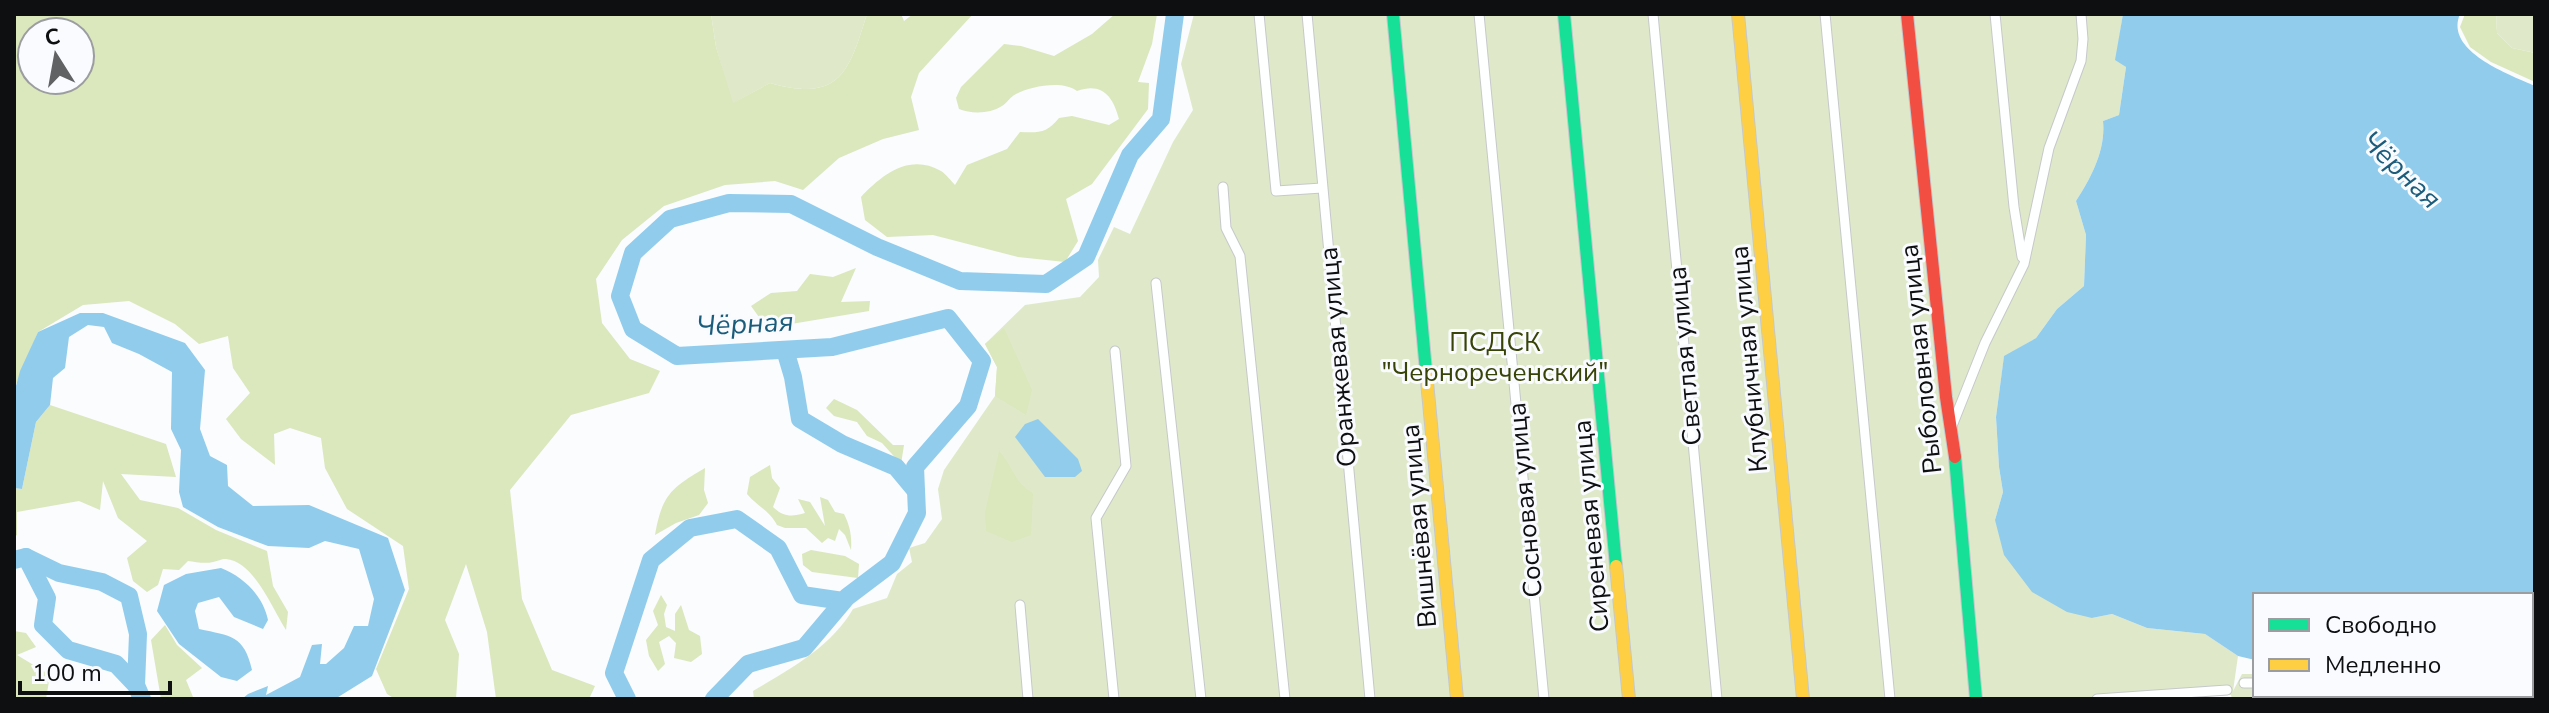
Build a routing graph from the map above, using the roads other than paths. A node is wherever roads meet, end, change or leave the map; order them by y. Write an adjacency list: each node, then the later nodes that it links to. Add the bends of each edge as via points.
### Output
1 (1259, 14): 13 (street, via 1276,191)
2 (1307, 14): 13 (street, Оранжевая улица)
3 (1393, 14): 27 (street, Вишнёвая улица)
4 (1479, 14): 28 (street, Сосновая улица)
5 (1564, 14): 29 (street, Сиреневая улица)
6 (1653, 14): 30 (street, Светлая улица)
7 (1738, 14): 31 (street, Клубничная улица)
8 (1825, 14): 32 (street)
9 (1907, 14): 17 (street, Рыболовная улица)
10 (1995, 14): 14 (street)
11 (2081, 14): 14 (street, via 2081,61 2049,148)
12 (1223, 187): 25 (street, via 1226,228 1240,256)
13 (1322, 188): 26 (street, Оранжевая улица)
14 (2024, 264): 17 (street)
15 (1156, 283): 24 (street)
16 (1115, 351): 23 (street, via 1126,466 1096,518)
17 (1952, 426): 33 (street, Рыболовная улица)
18 (1020, 605): 22 (street)
19 (2244, 683): 20 (street)
20 (2253, 683)
21 (2227, 690): 34 (street)
22 (1028, 699)
23 (1114, 699)
24 (1201, 699)
25 (1285, 699)
26 (1370, 699)
27 (1457, 699)
28 (1544, 699)
29 (1629, 699)
30 (1717, 699)
31 (1803, 699)
32 (1890, 699)
33 (1976, 699)
34 (2097, 699)

